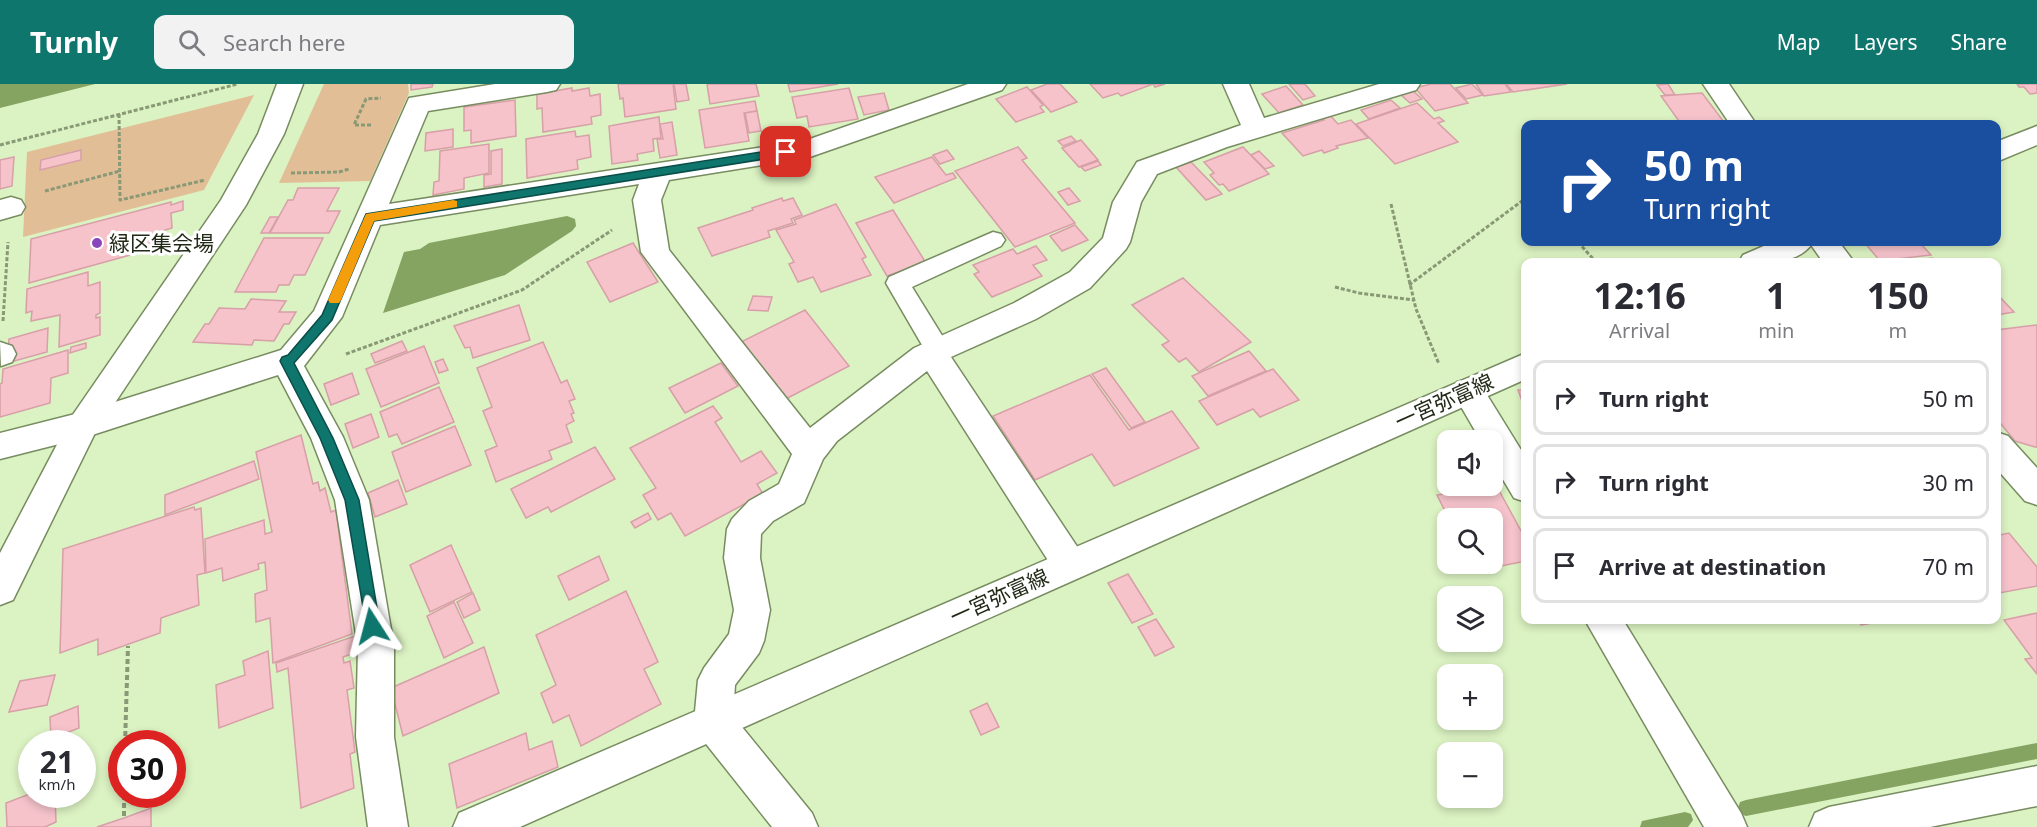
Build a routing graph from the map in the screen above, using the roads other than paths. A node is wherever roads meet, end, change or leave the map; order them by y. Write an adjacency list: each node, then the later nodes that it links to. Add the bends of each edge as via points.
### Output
1 (290, 84): 22 (street, via 271,134 232,205)
2 (548, 84): 12 (street, via 418,104)
3 (993, 84): 11 (street, via 807,149)
4 (1236, 84): 8 (street)
5 (1407, 84): 8 (street)
6 (1716, 84): 7 (street)
7 (1740, 120)
8 (1256, 129): 18 (street, via 1147,168 1126,202 1116,242 1080,280 1025,311)
9 (2037, 135): 10 (street)
10 (2001, 151)
11 (658, 172): 12 (street); 25 (street, via 647,200 655,252)
12 (370, 217): 19 (street, via 327,317)
13 (993, 240): 18 (lane, via 898,283)
14 (1790, 246): 16 (street)
15 (1826, 246): 17 (street)
16 (1762, 258)
17 (1836, 258)
18 (935, 351): 25 (street, via 826,432); 28 (street)
19 (289, 360): 22 (street); 34 (street, via 352,500 376,648 375,737)
20 (1521, 367): 21 (street, 一宮弥富線)
21 (1460, 394): 27 (street); 28 (street, 一宮弥富線)
22 (83, 424): 23 (street); 29 (street)
23 (0, 446)
24 (2001, 450): 26 (street)
25 (809, 452): 31 (street, via 792,493 761,512 744,529 742,558 753,610 746,640 717,680)
26 (2032, 478)
27 (1521, 481)
28 (1070, 565): 31 (street, 一宮弥富線)
29 (0, 589)
30 (1605, 624): 37 (street)
31 (713, 722): 33 (street, 一宮弥富線); 36 (street)
32 (2037, 786): 38 (street)
33 (531, 815): 35 (street, 一宮弥富線)
34 (388, 827)
35 (473, 827)
36 (798, 827)
37 (1727, 827)
38 (1829, 827)

